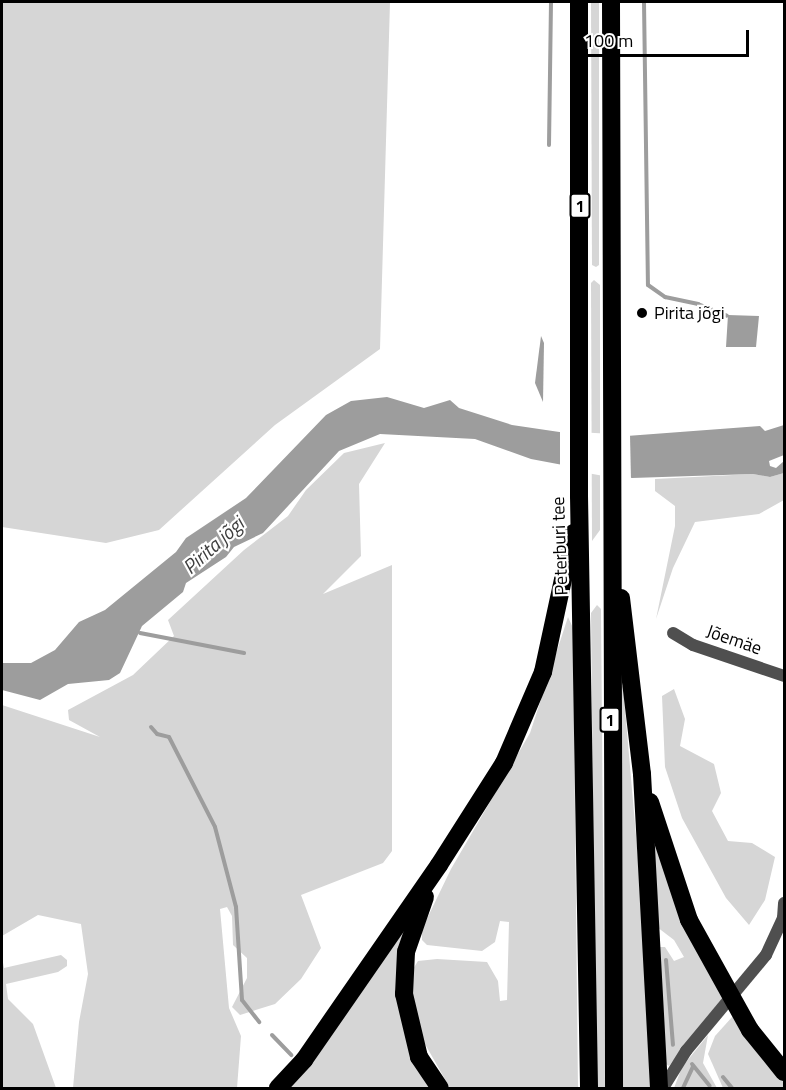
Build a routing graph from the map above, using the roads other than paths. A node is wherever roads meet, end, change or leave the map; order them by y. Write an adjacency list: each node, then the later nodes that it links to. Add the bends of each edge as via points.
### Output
1 (579, 2): 3 (highway, Peterburi tee / 1)
2 (611, 2): 4 (highway, 1)
3 (579, 496): 8 (highway, via 543,672 504,763); 14 (highway, Peterburi tee / 1)
4 (614, 555): 7 (highway); 15 (highway, 1, via 610,711)
5 (673, 633): 6 (street, Jõemäe, via 693,645)
6 (784, 676)
7 (642, 774): 11 (highway, via 688,920 744,1020); 16 (highway)
8 (439, 865): 12 (highway, via 304,1060); 13 (highway, via 406,952 404,994 419,1057)
9 (784, 903): 10 (street)
10 (784, 918): 16 (street, via 753,974 686,1051)
11 (784, 1072)
12 (278, 1089)
13 (440, 1089)
14 (588, 1089)
15 (614, 1089)
16 (661, 1089)

